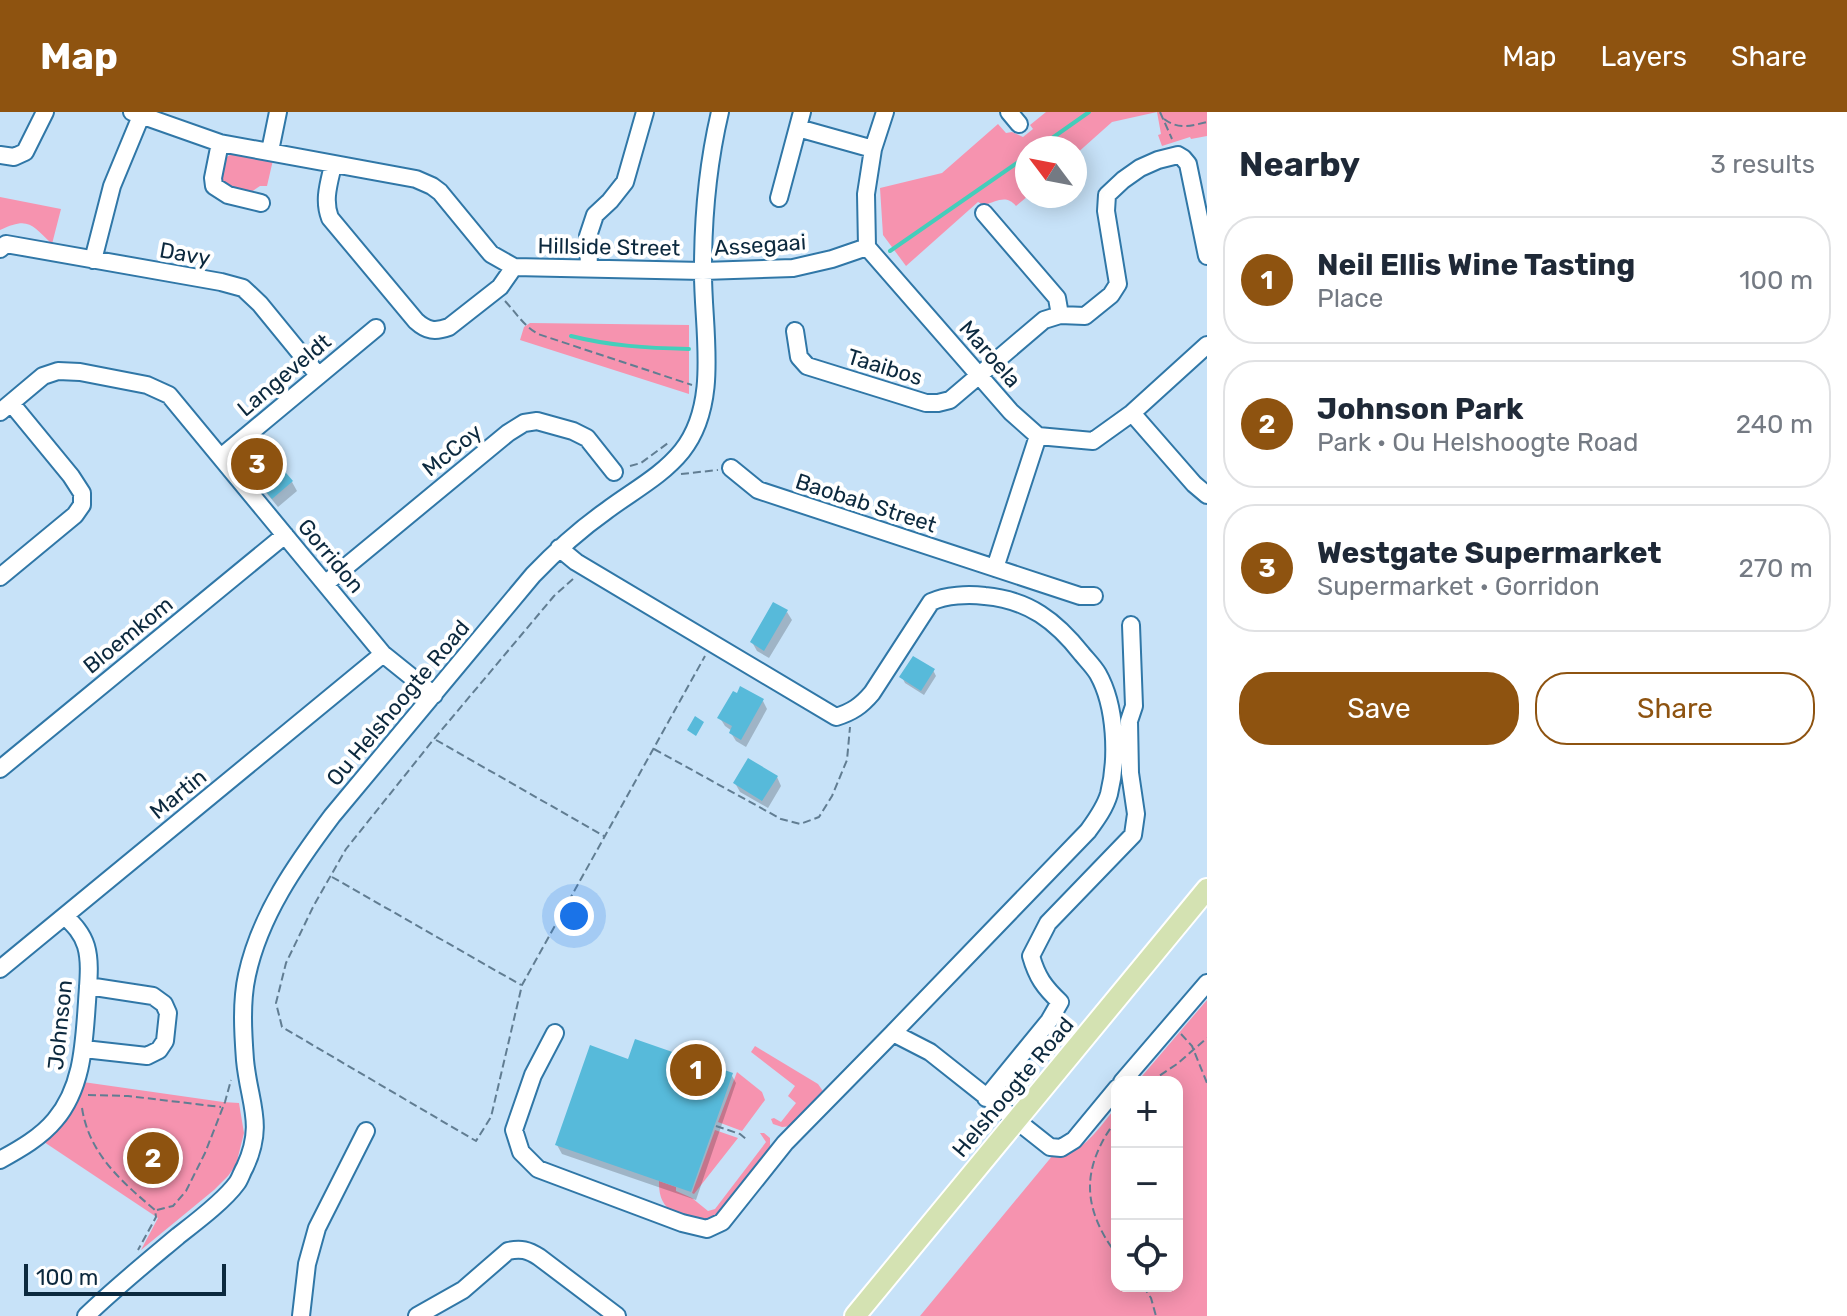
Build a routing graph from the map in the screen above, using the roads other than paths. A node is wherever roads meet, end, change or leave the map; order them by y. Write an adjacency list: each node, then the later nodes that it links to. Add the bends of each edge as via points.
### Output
1 (45, 112): 11 (street, via 25,152)
2 (278, 112): 10 (street)
3 (645, 112): 21 (street, via 625,182 595,215 588,236)
4 (720, 112): 22 (street, Ou Helshoogte Road, via 706,192)
5 (885, 112): 9 (street)
6 (137, 114): 8 (street, Hillside Street); 19 (street)
7 (800, 120): 9 (street); 13 (street)
8 (220, 143): 10 (street, Hillside Street); 14 (street, via 214,186)
9 (873, 149): 17 (street, via 866,194)
10 (270, 151): 12 (street, Hillside Street)
11 (0, 155)
12 (333, 165): 20 (street, Hillside Street, via 432,186 491,254); 20 (street, Hillside Street, via 326,194 330,218 424,328 449,327 496,290)
13 (779, 198)
14 (261, 203)
15 (984, 213): 23 (street, via 1057,298)
16 (3, 246): 19 (street, Davy)
17 (867, 247): 22 (street, Assegaai, via 793,268); 28 (street, Maroela)
18 (1207, 256): 23 (street, via 1188,164 1178,155 1158,160 1107,195 1118,284 1085,316)
19 (93, 260): 27 (street, Davy, via 243,288)
20 (514, 267): 21 (street, Hillside Street)
21 (589, 268): 22 (street, Hillside Street)
22 (703, 271): 37 (street, Ou Helshoogte Road, via 706,381 695,432 666,468)
23 (1060, 315): 28 (street, via 1044,320)
24 (376, 328): 27 (street, Langeveldt)
25 (795, 331): 28 (street, Taaibos, via 799,357 807,366 926,403 950,400)
26 (1207, 345): 30 (street)
27 (318, 375): 32 (street, Langeveldt)
28 (980, 375): 31 (street, Maroela)
29 (6, 408): 32 (street, Gorridon, via 43,376 58,371 147,385 169,395); 39 (street, via 78,487 82,505)
30 (1132, 413): 31 (street, via 1093,441); 35 (street)
31 (1038, 436): 38 (street)
32 (221, 457): 36 (street, Gorridon)
33 (731, 468): 38 (street, Baobab Street, via 758,490)
34 (614, 472): 40 (street, McCoy, via 587,438 554,425 524,423)
35 (1207, 495)
36 (285, 535): 40 (street, Gorridon); 45 (street, Bloemkom)
37 (559, 548): 44 (street, Ou Helshoogte Road); 52 (street, via 836,717 861,706 931,602 940,598 978,595 1025,606 1053,622 1097,673 1109,703 1115,756 1100,814)
38 (995, 568): 41 (street, Baobab Street)
39 (0, 577)
40 (325, 584): 43 (street, Gorridon)
41 (1094, 596)
42 (1131, 625): 56 (street, via 1133,835 1048,923 1031,956 1037,975 1060,1002)
43 (383, 654): 44 (street, Gorridon); 47 (street, Martin)
44 (434, 695): 60 (street, Ou Helshoogte Road, via 332,816 269,910 243,1004 255,1127 253,1149 237,1183)
45 (0, 769)
46 (1207, 889): 57 (main road, Helshoogte Road)
47 (65, 916): 48 (street, Martin); 50 (street, Johnson, via 87,949)
48 (0, 969)
49 (1207, 983): 54 (street)
50 (88, 986): 53 (street, Johnson); 53 (street, via 153,996 168,1013 163,1044 153,1054)
51 (555, 1033): 52 (street, via 514,1130 521,1152 538,1169 707,1229 722,1222 785,1143)
52 (893, 1033): 56 (street, via 930,1052)
53 (84, 1049): 59 (street, Johnson, via 73,1090 56,1119)
54 (1127, 1076)
55 (1111, 1095): 57 (street, via 1061,1148 1050,1147)
56 (986, 1098): 57 (street)
57 (1016, 1121): 64 (main road, Helshoogte Road)
58 (366, 1131): 61 (street, via 317,1228)
59 (0, 1160)
60 (86, 1316)
61 (301, 1316)
62 (417, 1316): 63 (street, via 463,1290 516,1249 539,1257)
63 (617, 1316)
64 (855, 1316)

